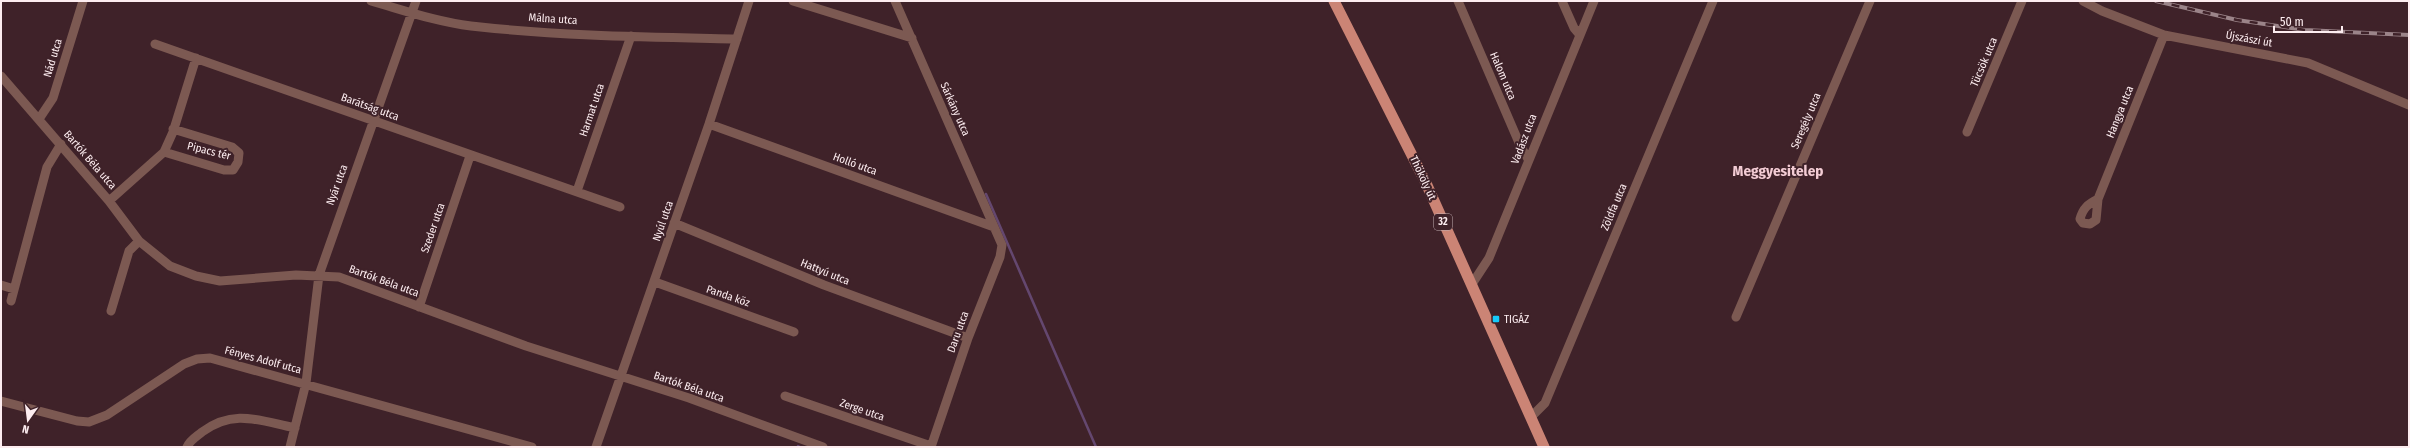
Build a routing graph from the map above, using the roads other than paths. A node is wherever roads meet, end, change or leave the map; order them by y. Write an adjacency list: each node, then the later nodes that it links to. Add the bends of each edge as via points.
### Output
1 (83, 1): 25 (street, Nád utca, via 53,98)
2 (371, 1): 15 (street, Málna utca)
3 (416, 1): 15 (street, Nyár utca)
4 (749, 1): 20 (street, Nyúl utca)
5 (793, 1): 19 (street)
6 (895, 1): 19 (street, Sárkány utca)
7 (1334, 1): 43 (main road, Thököly út / 32, via 1426,183)
8 (1458, 1): 33 (street, Halom utca)
9 (1562, 1): 16 (street, via 1574,28)
10 (1594, 1): 16 (street, Vadász utca)
11 (1713, 1): 56 (street, Zöldfa utca, via 1545,403)
12 (1870, 1): 49 (street, Seregély utca)
13 (2022, 1): 29 (street, Tücsök utca)
14 (2083, 1): 17 (street, Újszászi út)
15 (412, 13): 18 (street, Málna utca, via 470,26); 26 (street, Nyár utca)
16 (1580, 35): 33 (street, Vadász utca)
17 (2164, 35): 24 (street, Újszászi út, via 2308,63); 35 (street, Hangya utca)
18 (631, 36): 20 (street, Málna utca); 34 (street, Harmat utca)
19 (912, 38): 39 (street, Sárkány utca)
20 (737, 40): 27 (street, Nyúl utca)
21 (155, 44): 22 (street, Barátság utca)
22 (196, 58): 26 (street, Barátság utca); 28 (street)
23 (1, 76): 25 (street, Bartók Béla utca)
24 (2409, 105)
25 (38, 119): 30 (street, Bartók Béla utca)
26 (373, 121): 32 (street, Barátság utca); 41 (street, Nyár utca)
27 (709, 124): 38 (street, Nyúl utca); 39 (street, Holló utca)
28 (173, 129): 31 (street, via 174,132); 31 (street, Pipacs tér, via 232,147 238,153 238,162 233,170 224,170)
29 (1967, 132)
30 (61, 144): 36 (street, Bartók Béla utca); 45 (street, via 46,167)
31 (164, 152): 36 (street)
32 (470, 156): 34 (street, Barátság utca); 47 (street, Szeder utca)
33 (1528, 159): 43 (street, Vadász utca, via 1489,258)
34 (577, 191): 37 (street, Barátság utca)
35 (2098, 199)
36 (109, 201): 40 (street, Bartók Béla utca)
37 (620, 207)
38 (674, 223): 42 (street, Nyúl utca); 51 (street, Hattyú utca, via 824,285)
39 (994, 227): 51 (street, Daru utca, via 1002,245 1000,257)
40 (140, 241): 41 (street, Bartók Béla utca, via 170,266 196,276 220,281 296,274); 48 (street, via 129,251)
41 (319, 275): 47 (street, Bartók Béla utca, via 339,277); 53 (street, Nyár utca)
42 (655, 282): 50 (street, Panda köz); 52 (street, Nyúl utca)
43 (1472, 284): 56 (main road, Thököly út / 32)
44 (1, 285): 45 (street)
45 (14, 289): 46 (street)
46 (11, 302)
47 (420, 307): 52 (street, Bartók Béla utca)
48 (111, 310)
49 (1736, 316)
50 (794, 332)
51 (968, 338): 63 (street, Daru utca)
52 (621, 377): 61 (street, Nyúl utca); 62 (street, Bartók Béla utca, via 689,398)
53 (306, 383): 55 (street, Fényes Adolf utca, via 210,358 184,364 107,415 89,422); 57 (street, Nyár utca); 60 (street, Fényes Adolf utca)
54 (785, 396): 63 (street, Zerge utca)
55 (1, 401)
56 (1531, 417): 64 (main road, Thököly út / 32)
57 (295, 428): 58 (street, via 243,417 216,421); 59 (street, Nyár utca)
58 (187, 447)
59 (290, 447)
60 (532, 447)
61 (596, 447)
62 (823, 447)
63 (931, 447)
64 (1544, 447)

